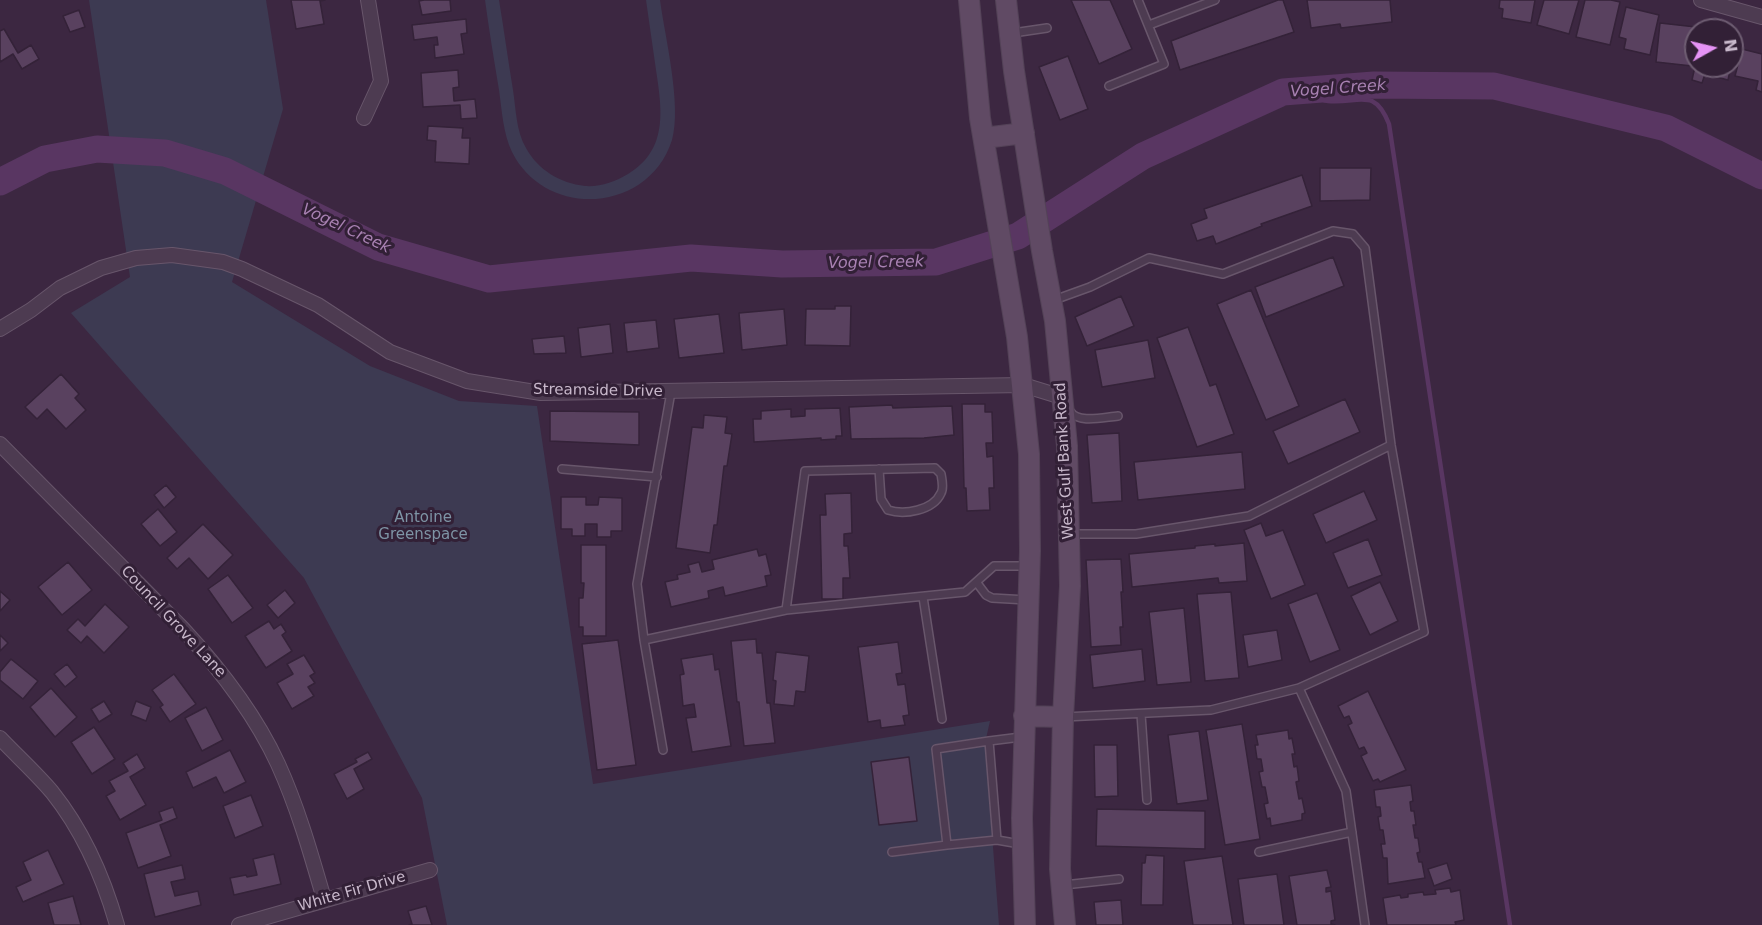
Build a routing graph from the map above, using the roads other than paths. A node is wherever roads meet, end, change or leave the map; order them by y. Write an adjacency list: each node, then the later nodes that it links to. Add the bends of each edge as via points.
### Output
1 (368, 0): 12 (street, via 381,81)
2 (969, 0): 14 (main road)
3 (1006, 0): 10 (main road, West Gulf Bank Road)
4 (1138, 0): 8 (lane)
5 (1215, 0): 8 (lane)
6 (1701, 0): 7 (street)
7 (1762, 17)
8 (1149, 25): 11 (lane, via 1164,64)
9 (1047, 28): 10 (lane)
10 (1010, 33): 13 (main road, West Gulf Bank Road)
11 (1109, 86)
12 (364, 118)
13 (1024, 133): 14 (main road); 15 (main road, West Gulf Bank Road)
14 (984, 138): 17 (main road)
15 (1052, 301): 19 (main road, West Gulf Bank Road); 22 (lane, via 1149,258 1223,274 1332,231 1353,234 1365,248)
16 (0, 329): 18 (street, Streamside Drive, via 60,288 101,268 136,258 172,255 223,262 242,269 318,305 390,352 467,381 541,393)
17 (1023, 385): 18 (street, Streamside Drive); 19 (street, Streamside Drive); 27 (main road, via 1029,454)
18 (671, 392): 25 (lane)
19 (1062, 397): 20 (lane, via 1079,418); 26 (main road, West Gulf Bank Road)
20 (1118, 416)
21 (0, 444): 52 (street, Council Grove Lane, via 183,629 243,704 277,762 294,801)
22 (1390, 445): 26 (lane, via 1249,516 1136,534); 33 (lane, via 1424,632)
23 (562, 469): 25 (lane)
24 (879, 469): 24 (lane, via 934,468 941,474 942,492 922,509 898,513 888,510 882,499); 31 (lane, via 805,471)
25 (657, 477): 32 (lane, via 637,584)
26 (1070, 534): 36 (main road, West Gulf Bank Road)
27 (1030, 566): 28 (lane, via 994,566); 30 (main road)
28 (977, 583): 29 (lane, via 964,592); 30 (lane, via 992,598)
29 (923, 597): 31 (lane); 37 (lane)
30 (1028, 600): 35 (main road)
31 (786, 610): 32 (lane)
32 (644, 640): 41 (lane)
33 (1299, 688): 34 (lane, via 1211,710); 43 (lane, via 1346,791)
34 (1141, 714): 36 (lane); 42 (lane)
35 (1024, 716): 36 (main road); 38 (main road)
36 (1063, 717): 51 (main road, West Gulf Bank Road)
37 (942, 718)
38 (1024, 736): 40 (lane); 46 (main road)
39 (0, 738): 53 (street, via 51,790 81,834 100,872)
40 (989, 741): 44 (lane); 45 (lane, via 936,748)
41 (663, 750)
42 (1146, 801)
43 (1352, 832): 48 (lane); 57 (lane)
44 (997, 840): 45 (lane); 46 (lane)
45 (947, 845): 47 (lane)
46 (1023, 845): 55 (main road)
47 (892, 852)
48 (1259, 852)
49 (430, 870): 52 (street, White Fir Drive)
50 (1119, 879): 51 (lane)
51 (1061, 885): 56 (main road, West Gulf Bank Road)
52 (324, 899): 54 (street, White Fir Drive)
53 (117, 925)
54 (239, 925)
55 (1025, 925)
56 (1065, 925)
57 (1365, 925)

